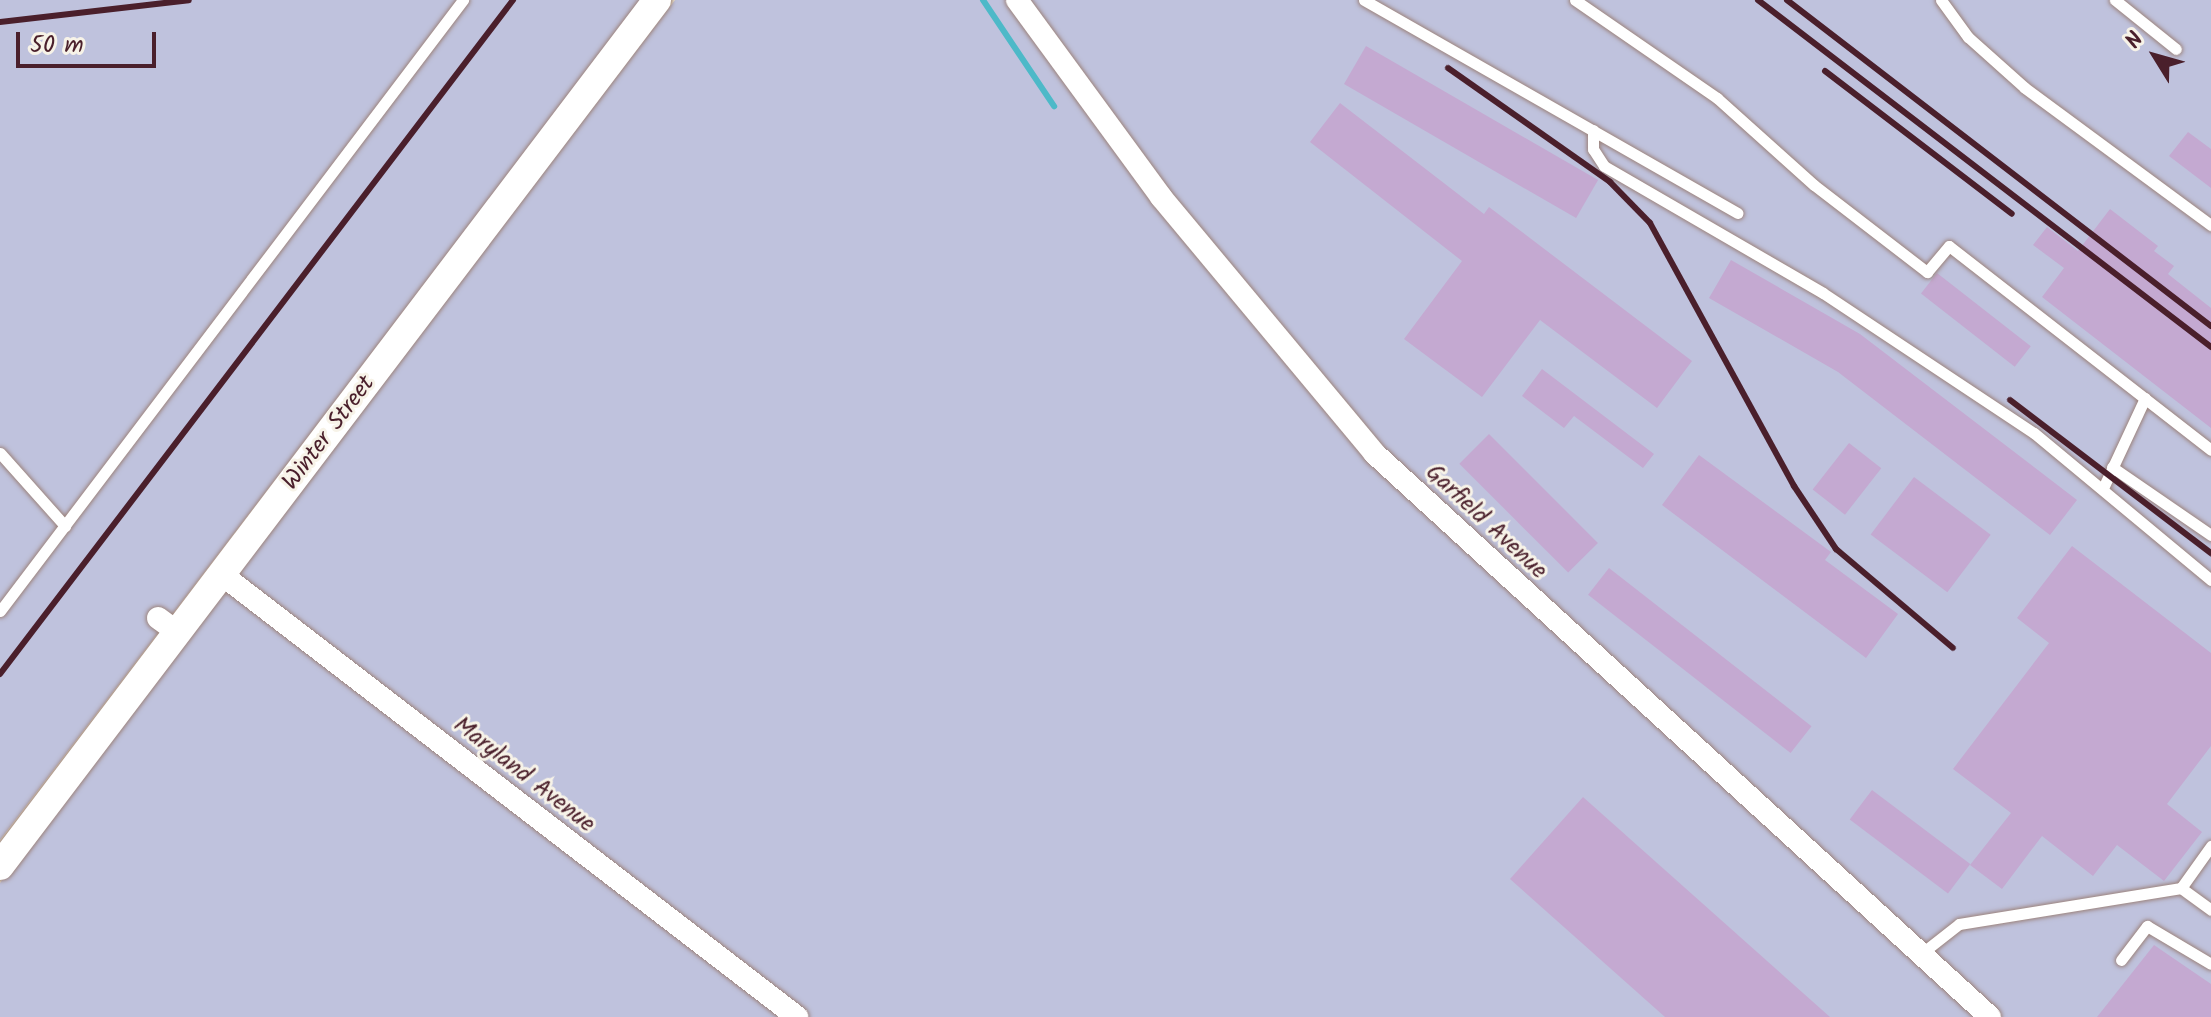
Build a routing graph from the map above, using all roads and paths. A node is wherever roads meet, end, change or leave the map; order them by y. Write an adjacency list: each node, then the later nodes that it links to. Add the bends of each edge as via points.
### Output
1 (463, 0): 17 (lane)
2 (657, 0): 19 (street, Winter Street)
3 (1017, 0): 26 (street, Garfield Avenue, via 1161,197 1374,453)
4 (1364, 0): 9 (lane)
5 (1575, 0): 12 (lane, via 1717,98 1814,185 1927,272 1949,246)
6 (1941, 0): 11 (lane, via 1968,37 2025,88)
7 (2115, 0): 8 (lane)
8 (2176, 49)
9 (1593, 130): 10 (lane); 16 (lane, via 1593,149 1604,166 1848,309)
10 (1738, 213)
11 (2211, 225)
12 (2145, 398): 13 (lane); 15 (lane)
13 (2211, 450)
14 (0, 453): 17 (lane)
15 (2112, 467): 16 (lane); 18 (lane)
16 (2104, 486): 20 (lane)
17 (65, 526): 21 (lane)
18 (2211, 535)
19 (221, 574): 23 (street, Winter Street, via 167,625); 29 (street, Maryland Avenue)
20 (2211, 580)
21 (0, 611)
22 (2211, 846): 24 (lane)
23 (0, 866)
24 (2181, 888): 25 (lane); 26 (lane, via 1959,924)
25 (2211, 910)
26 (1922, 953): 30 (street, Garfield Avenue)
27 (2121, 960): 28 (lane, via 2147,926)
28 (2211, 964)
29 (797, 1017)
30 (1990, 1017)

